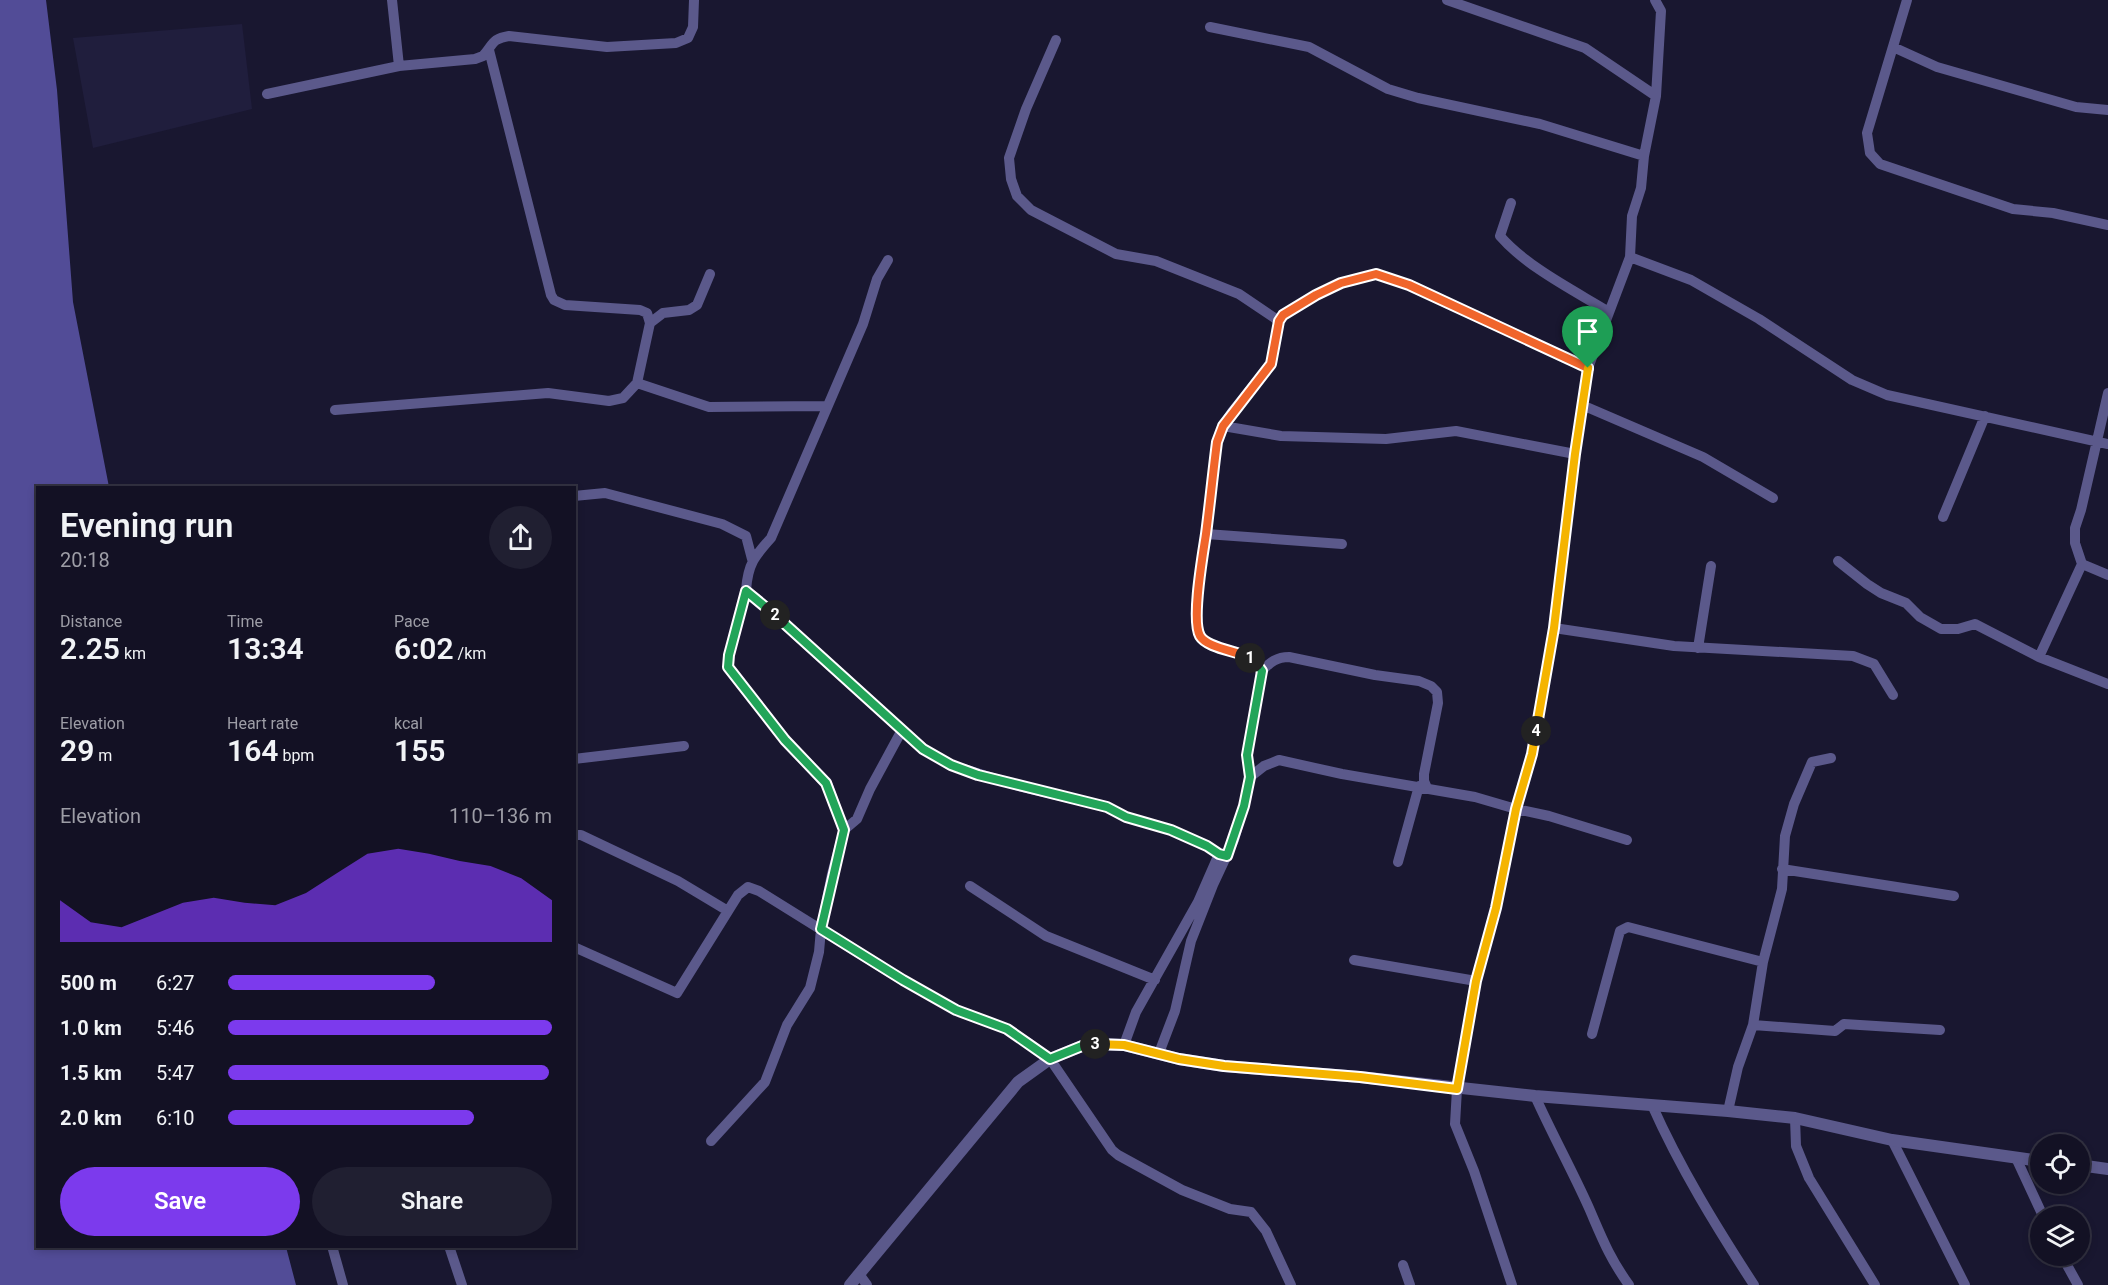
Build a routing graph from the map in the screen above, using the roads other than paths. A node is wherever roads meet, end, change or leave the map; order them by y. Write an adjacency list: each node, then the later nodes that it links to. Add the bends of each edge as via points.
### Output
1 (392, 0): 10 (street)
2 (694, 0): 9 (street, via 693,27 688,38 676,43 607,47 509,36 497,38)
3 (1448, 0): 12 (street, via 1585,48)
4 (1654, 0): 12 (street, via 1661,11)
5 (1907, 0): 8 (street)
6 (1210, 27): 14 (street, via 1309,47 1388,89 1540,124)
7 (1056, 40): 21 (street, via 1009,158 1017,196 1031,210 1116,254 1156,261 1239,294)
8 (1893, 47): 13 (street, via 1948,70 2076,107); 16 (street, via 1867,133 1870,153 1880,164 2013,209)
9 (489, 50): 10 (street, via 475,59); 22 (street, via 554,300 564,305 640,310 647,313)
10 (399, 66): 11 (street)
11 (267, 94)
12 (1656, 96): 14 (street)
13 (2108, 110)
14 (1644, 156): 17 (street, via 1641,188 1632,216)
15 (1511, 203): 20 (street, via 1500,236 1509,247)
16 (2108, 225)
17 (1630, 257): 20 (street); 29 (street, via 1691,280 1852,380 1887,394)
18 (888, 260): 27 (street)
19 (710, 274): 22 (street, via 697,305 663,314)
20 (1609, 312): 23 (street)
21 (1279, 321): 23 (street, via 1324,291 1376,274 1409,285); 30 (street, via 1271,364)
22 (650, 322): 24 (street)
23 (1588, 368): 26 (street)
24 (637, 383): 27 (street, via 709,406); 28 (street, via 623,398 609,401 548,393)
25 (2108, 393): 31 (street)
26 (1582, 405): 32 (street); 34 (street, via 1703,457)
27 (826, 406): 38 (street, via 771,538)
28 (335, 410)
29 (1986, 416): 31 (street); 35 (street)
30 (1223, 426): 32 (street, via 1281,436 1386,439 1456,431); 36 (street, via 1217,442)
31 (2102, 443): 40 (street, via 2075,528)
32 (1575, 454): 44 (street)
33 (576, 496): 38 (street, via 605,493 722,524 746,536)
34 (1773, 498)
35 (1943, 517)
36 (1206, 534): 37 (street); 47 (street, via 1199,582 1200,636 1215,647 1254,660)
37 (1342, 544)
38 (752, 559): 43 (street)
39 (1838, 561): 46 (street, via 1867,584 1906,603 1941,629 1975,624)
40 (2082, 564): 42 (street); 46 (street)
41 (1711, 566): 45 (street)
42 (2108, 575)
43 (746, 591): 50 (street); 57 (street, via 728,667 785,740 826,783)
44 (1554, 628): 45 (street); 56 (street, via 1532,754)
45 (1698, 648): 49 (street, via 1853,656 1874,664)
46 (2039, 657): 48 (street)
47 (1262, 671): 54 (street, via 1247,755); 55 (street, via 1270,662 1289,657 1431,686 1437,692 1438,703)
48 (2108, 684)
49 (1893, 695)
50 (902, 730): 57 (street, via 857,819); 60 (street, via 923,749 951,765 1107,807 1171,830)
51 (684, 746): 53 (street)
52 (1831, 758): 62 (street, via 1812,762 1804,779 1785,836)
53 (576, 759)
54 (1250, 777): 55 (street, via 1280,760); 60 (street, via 1244,806)
55 (1423, 787): 56 (street, via 1475,796); 61 (street)
56 (1516, 809): 59 (street); 71 (street)
57 (844, 830): 66 (street)
58 (576, 835): 65 (street, via 678,881)
59 (1627, 840)
60 (1223, 855): 70 (street); 76 (street, via 1191,941 1175,1011)
61 (1398, 862)
62 (1782, 869): 64 (street); 69 (street, via 1782,889)
63 (970, 886): 70 (street, via 1046,936)
64 (1954, 896)
65 (728, 912): 66 (street, via 748,887); 67 (street, via 677,993)
66 (821, 929): 77 (street, via 956,1010 1007,1029); 84 (street, via 810,988 787,1025 765,1082)
67 (576, 948)
68 (1354, 960): 71 (street)
69 (1763, 962): 72 (street); 74 (street, via 1628,927 1620,931)
70 (1155, 980): 75 (street, via 1136,1012)
71 (1476, 981): 78 (street)
72 (1753, 1024): 73 (street, via 1835,1031 1844,1024); 81 (street)
73 (1940, 1030)
74 (1592, 1034)
75 (1124, 1045): 76 (street); 77 (street, via 1082,1046)
76 (1160, 1053): 78 (street, via 1224,1066)
77 (1050, 1059): 94 (street, via 1018,1082); 99 (street, via 1118,1155 1182,1190 1230,1209 1251,1212 1266,1231)
78 (1457, 1089): 79 (street); 101 (street, via 1455,1124)
79 (1535, 1096): 80 (street); 102 (street, via 1602,1241)
80 (1653, 1105): 81 (street); 103 (street)
81 (1728, 1111): 82 (street)
82 (1796, 1118): 83 (street); 104 (street, via 1796,1146 1809,1178)
83 (1892, 1140): 85 (street); 105 (street)
84 (711, 1141)
85 (2016, 1158): 86 (street); 89 (street)
86 (2030, 1160)
87 (2090, 1167): 88 (street)
88 (2108, 1169)
89 (2038, 1206)
90 (333, 1248): 95 (street)
91 (450, 1248): 96 (street)
92 (1403, 1265): 100 (street)
93 (2068, 1266): 106 (street)
94 (859, 1274): 97 (street); 98 (street)
95 (343, 1285)
96 (462, 1285)
97 (850, 1285)
98 (867, 1285)
99 (1291, 1285)
100 (1410, 1285)
101 (1512, 1285)
102 (1629, 1285)
103 (1754, 1285)
104 (1875, 1285)
105 (1965, 1285)
106 (2078, 1285)

